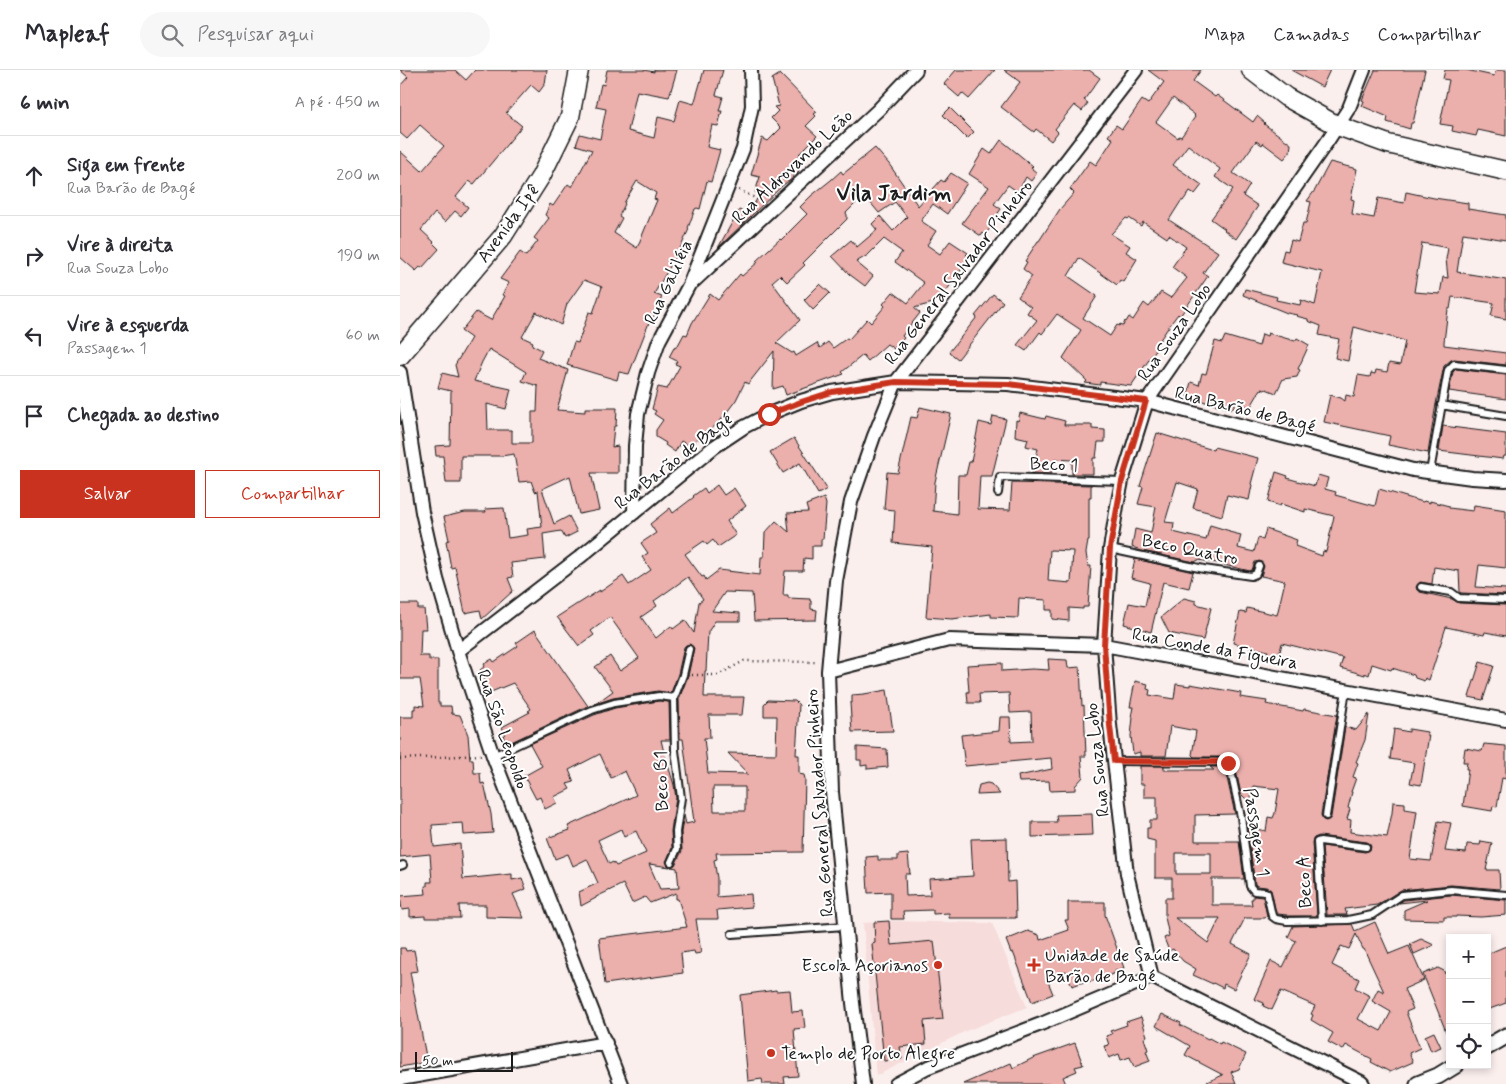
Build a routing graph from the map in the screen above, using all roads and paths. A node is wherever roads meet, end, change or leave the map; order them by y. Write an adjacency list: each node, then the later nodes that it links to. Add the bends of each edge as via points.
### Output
1 (579, 70): 12 (main road, Avenida Ipê, via 570,117 541,176 503,236)
2 (751, 70): 9 (street, Rua Galiléia, via 752,106 743,149)
3 (916, 70): 10 (street, Rua Aldrovando Leão, via 878,110)
4 (1136, 70): 15 (street, Rua General Salvador Pinheiro)
5 (1251, 70): 7 (main road, via 1286,97)
6 (1364, 70): 7 (street, Rua Souza Lobo)
7 (1338, 126): 8 (main road, via 1388,144); 16 (street, Rua Souza Lobo)
8 (1506, 171)
9 (729, 186): 10 (path); 11 (street, Rua Galiléia)
10 (774, 206): 11 (street, Rua Aldrovando Leão)
11 (689, 284): 23 (street, Rua Galiléia, via 659,341 638,414)
12 (400, 356)
13 (1506, 370): 17 (lane, via 1454,364 1448,370)
14 (400, 372): 30 (street, Rua São Leopoldo, via 422,512)
15 (896, 382): 16 (street, Rua Barão de Bagé, via 1008,384); 23 (street, Rua Barão de Bagé, via 832,392 769,414 714,447); 31 (street, Rua General Salvador Pinheiro, via 851,502 836,580)
16 (1146, 401): 19 (street, Rua Barão de Bagé); 21 (street, Rua Souza Lobo)
17 (1441, 405): 18 (lane); 19 (lane)
18 (1506, 416)
19 (1430, 472): 20 (street, Rua Barão de Bagé)
20 (1506, 480)
21 (1122, 481): 22 (lane, Beco 1, via 1000,477); 24 (street, Rua Souza Lobo)
22 (998, 493)
23 (634, 513): 30 (street, Rua Barão de Bagé)
24 (1110, 548): 25 (lane, Beco Quatro, via 1251,576 1256,574); 28 (street, Rua Souza Lobo)
25 (1259, 566)
26 (1421, 587): 27 (lane, via 1451,592 1459,598)
27 (1506, 600)
28 (1104, 645): 31 (street, Rua Conde da Figueira, via 949,640); 33 (street, Rua Conde da Figueira); 39 (street, Rua Souza Lobo)
29 (689, 649): 32 (lane)
30 (458, 651): 37 (street, Rua São Leopoldo)
31 (828, 667): 32 (path, via 744,661 718,675); 45 (street, Rua General Salvador Pinheiro, via 832,792)
32 (683, 675): 34 (lane)
33 (1346, 690): 35 (street, Rua Conde da Figueira); 40 (lane)
34 (674, 698): 37 (lane, via 659,696 592,710); 42 (lane, Beco B1, via 675,750 681,798 677,849)
35 (1506, 720)
36 (478, 755): 38 (path)
37 (493, 756): 49 (street, Rua São Leopoldo)
38 (400, 759)
39 (1114, 761): 44 (lane, Passagem 1, via 1228,763 1241,817 1252,889 1267,894 1276,919); 47 (street, Rua Souza Lobo, via 1128,874)
40 (1326, 816)
41 (1366, 847): 44 (lane, Beco A, via 1318,841)
42 (671, 862)
43 (1506, 895): 44 (lane, Passagem 1, via 1451,890 1402,895 1372,914 1348,920)
44 (1322, 921)
45 (845, 926): 46 (lane); 54 (street, Rua General Salvador Pinheiro)
46 (732, 934)
47 (1152, 977): 55 (street, via 926,1068); 56 (street)
48 (1506, 1036): 50 (street)
49 (606, 1043): 52 (street); 53 (street, Rua São Leopoldo)
50 (1491, 1045)
51 (1449, 1069): 57 (street)
52 (400, 1079)
53 (621, 1084)
54 (863, 1084)
55 (896, 1084)
56 (1363, 1084)
57 (1418, 1084)

